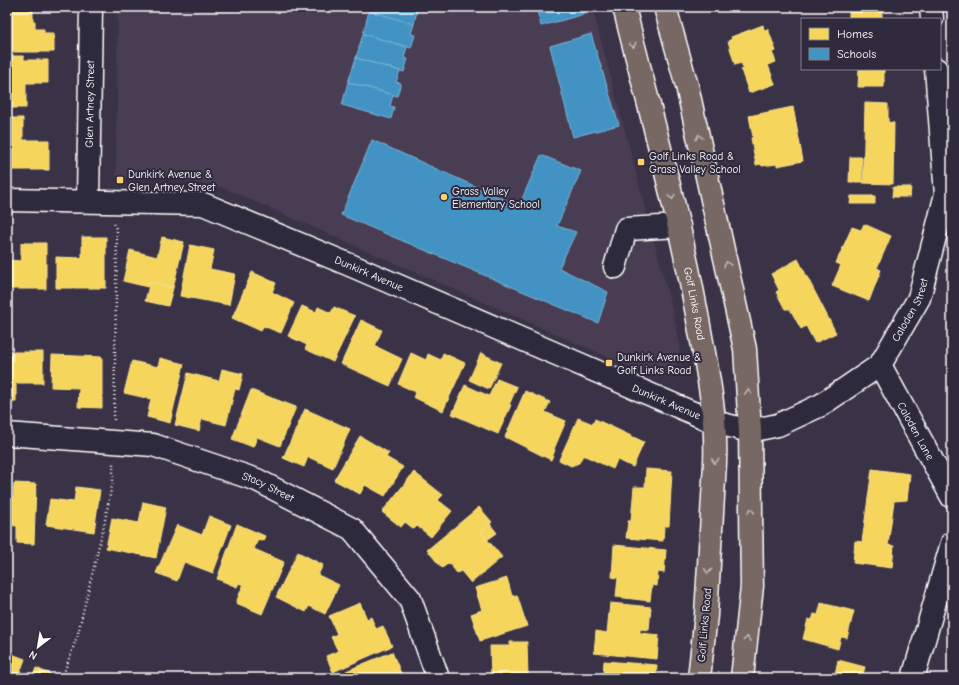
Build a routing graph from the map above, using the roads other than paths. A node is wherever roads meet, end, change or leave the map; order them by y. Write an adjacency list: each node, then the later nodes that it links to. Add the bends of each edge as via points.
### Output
1 (91, 7): 8 (street, Glen Artney Street)
2 (624, 7): 9 (main road, Golf Links Road, one-way to 9)
3 (665, 7): 13 (main road, one-way to 3, via 746,349 687,86)
4 (931, 7): 5 (street)
5 (932, 18)
6 (936, 70): 11 (street, Caloden Street, via 946,194 919,298)
7 (7, 200): 8 (street, Dunkirk Avenue)
8 (88, 200): 12 (street, Dunkirk Avenue, via 203,204 350,264)
9 (679, 226): 10 (street, via 626,230); 12 (main road, Golf Links Road, via 713,400)
10 (616, 267)
11 (880, 365): 13 (street, Caloden Street, via 821,405 778,425); 15 (street, Caloden Lane)
12 (714, 422): 13 (street, Caloden Street); 18 (main road, Golf Links Road, one-way to 18, via 715,470 706,615)
13 (750, 431): 19 (main road, one-way to 13, via 752,586)
14 (7, 434): 17 (street, Stacy Street, via 153,445 257,480 352,529 410,599)
15 (952, 497)
16 (952, 543): 20 (street)
17 (438, 678)
18 (699, 678)
19 (742, 678)
20 (913, 678)

